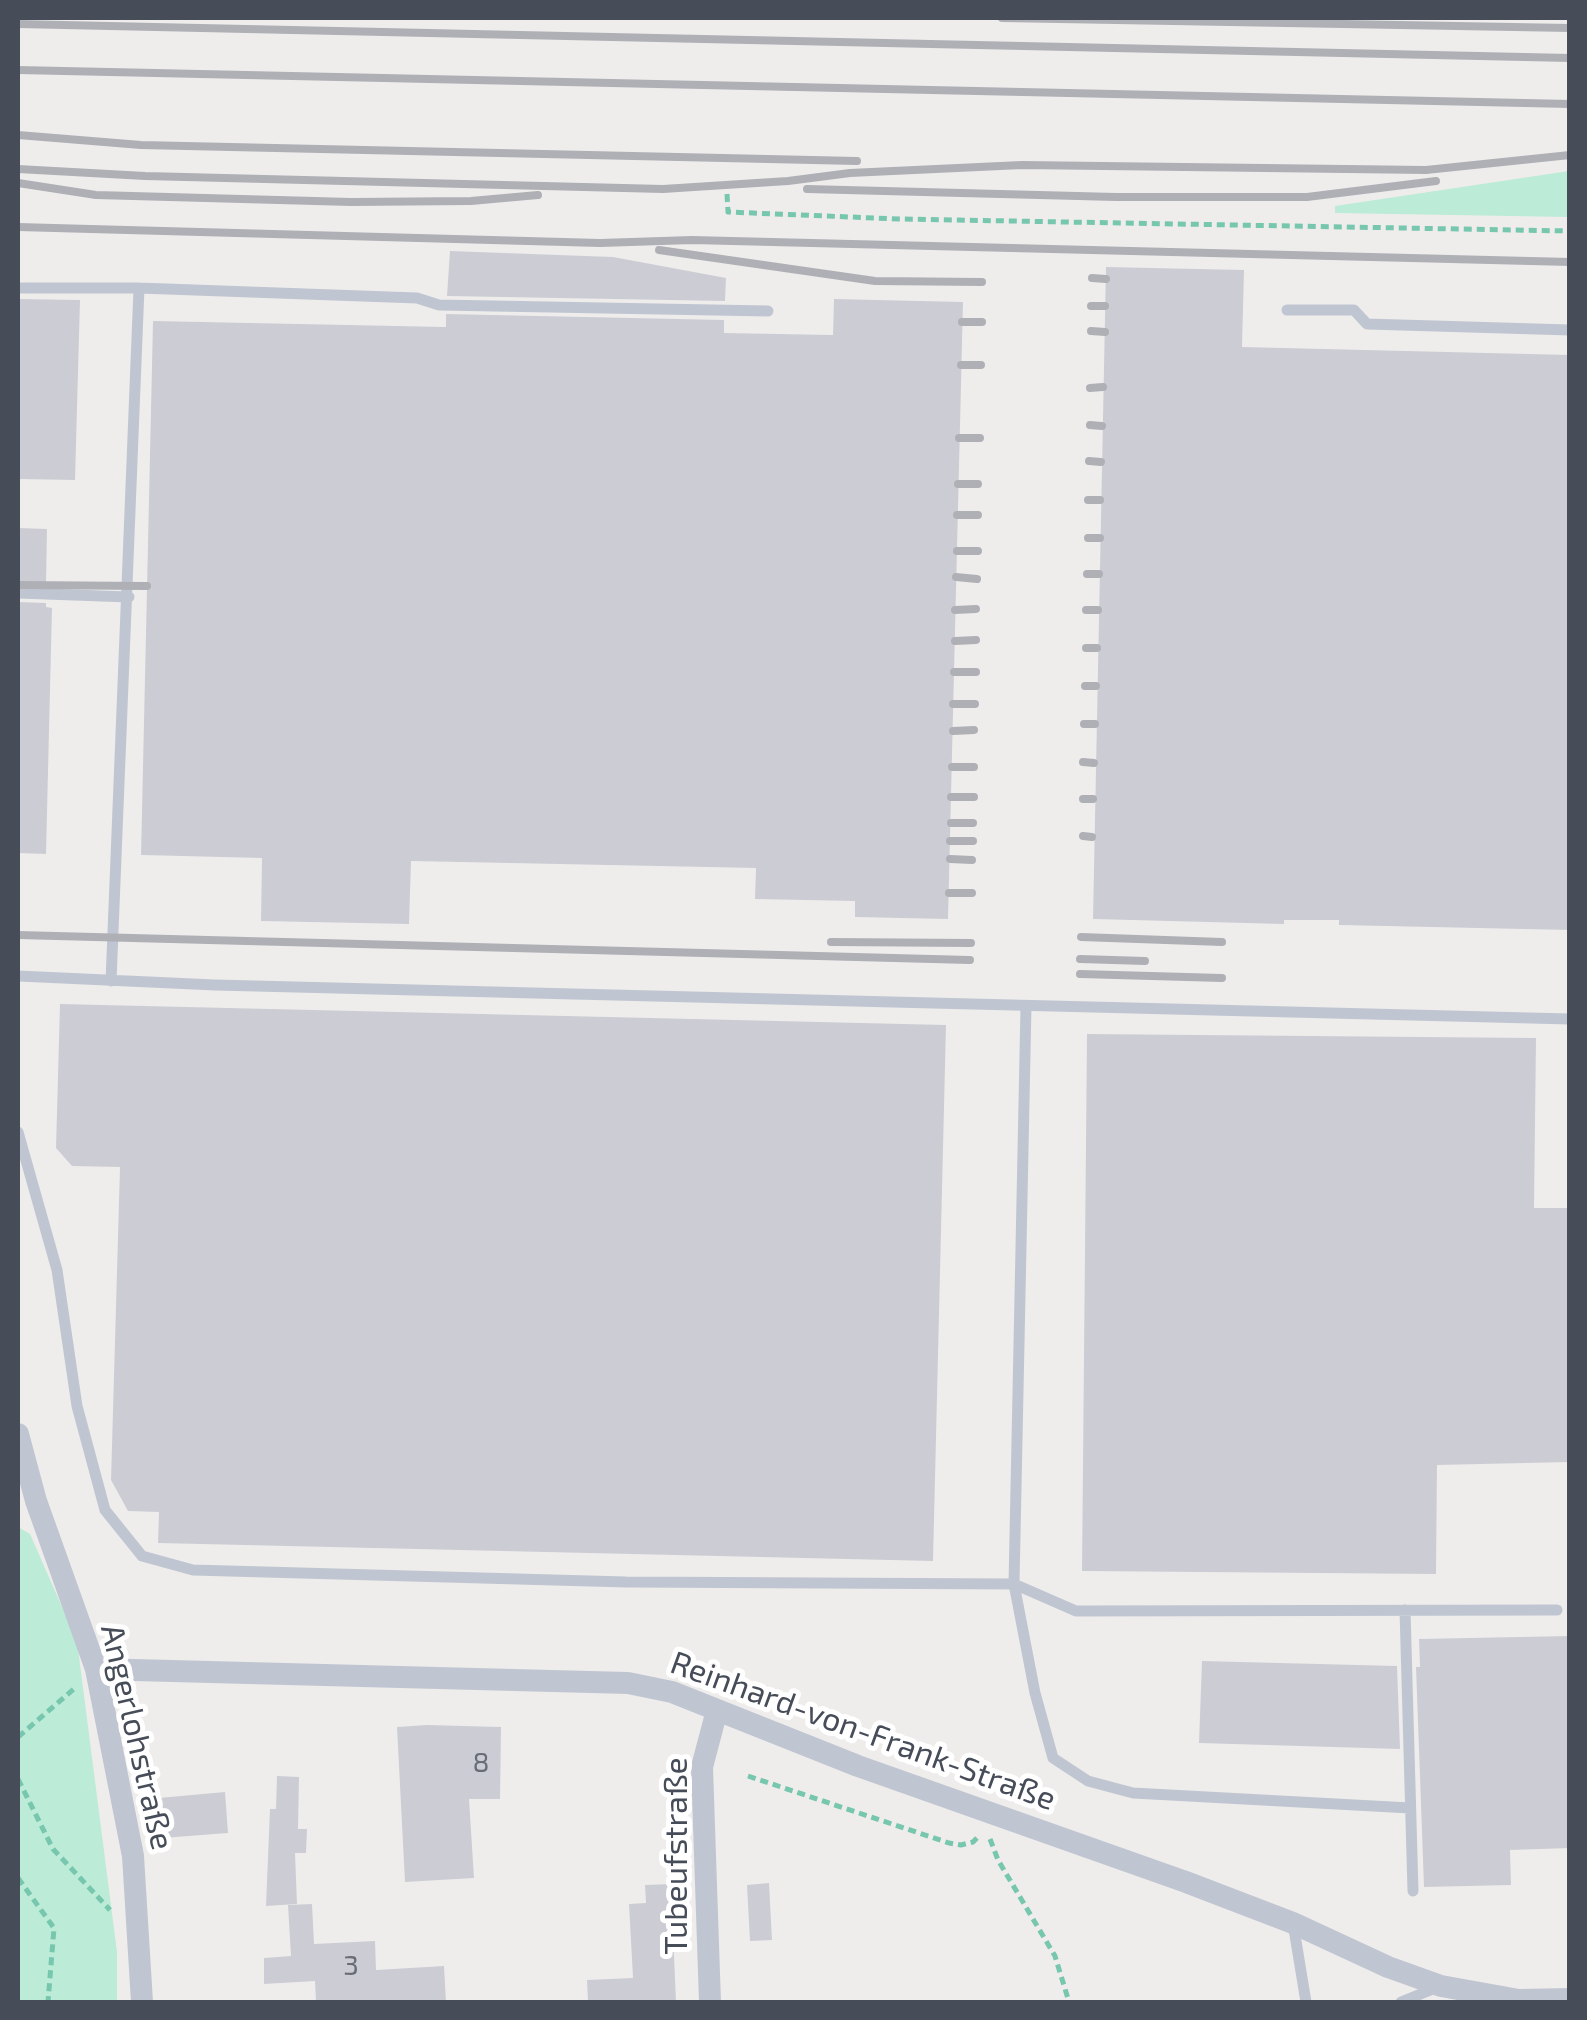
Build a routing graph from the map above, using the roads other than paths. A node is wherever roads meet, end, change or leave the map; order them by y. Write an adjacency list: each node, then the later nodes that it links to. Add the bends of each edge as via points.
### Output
1 (18, 288): 2 (lane)
2 (139, 288): 4 (lane); 7 (lane)
3 (1287, 310): 5 (lane, via 1354,310 1367,324)
4 (768, 312)
5 (1570, 330)
6 (18, 593): 7 (lane)
7 (129, 597): 9 (lane)
8 (18, 976): 9 (lane)
9 (111, 980): 10 (lane)
10 (1026, 1006): 11 (lane); 15 (lane)
11 (1570, 1019)
12 (18, 1132): 15 (lane, via 57,1270 77,1406 105,1510 142,1556 193,1570)
13 (18, 1434): 14 (street, Angerlohstraße)
14 (27, 1502): 18 (street, Angerlohstraße)
15 (1014, 1584): 16 (lane, via 1076,1611); 20 (lane, via 1053,1758 1088,1781 1133,1793)
16 (1405, 1610): 17 (lane); 20 (lane)
17 (1556, 1610)
18 (96, 1669): 19 (street, Reinhard-von-Frank-Straße, via 628,1682); 25 (street, Angerlohstraße, via 133,1856)
19 (717, 1710): 22 (street, Reinhard-von-Frank-Straße); 26 (street, Tubeufstraße, via 702,1766)
20 (1410, 1808): 21 (lane)
21 (1413, 1891)
22 (1293, 1924): 23 (street, Reinhard-von-Frank-Straße); 27 (lane)
23 (1440, 1986): 28 (lane); 29 (street, Reinhard-von-Frank-Straße)
24 (1570, 1999): 29 (street, Reinhard-von-Frank-Straße)
25 (142, 2002)
26 (710, 2002)
27 (1306, 2002)
28 (1400, 2002)
29 (1519, 2002)

